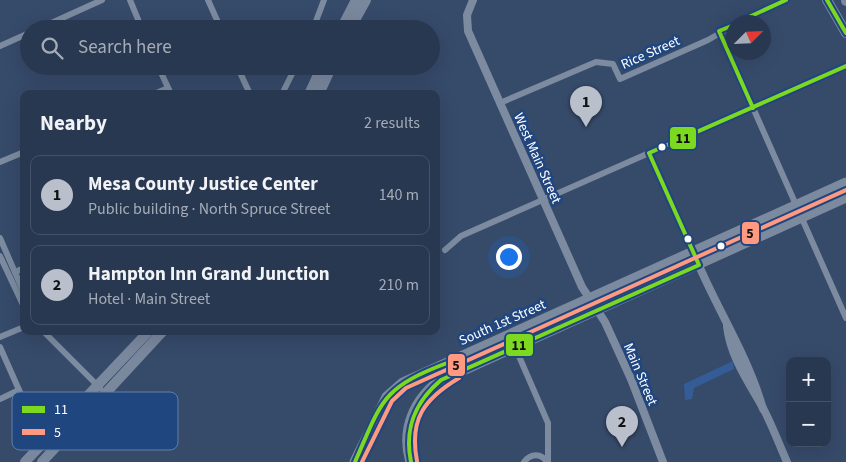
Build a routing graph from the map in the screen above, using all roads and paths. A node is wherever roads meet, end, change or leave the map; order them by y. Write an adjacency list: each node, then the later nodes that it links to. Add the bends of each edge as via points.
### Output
1 (102, 0): 11 (street)
2 (130, 0): 12 (street)
3 (208, 0): 13 (street)
4 (324, 0): 14 (street)
5 (356, 0): 15 (main road)
6 (366, 0): 16 (main road)
7 (473, 0): 33 (street, West Main Street, via 467,26)
8 (786, 0): 10 (street)
9 (827, 0): 19 (main road)
10 (753, 15)
11 (58, 20)
12 (138, 20)
13 (217, 20)
14 (317, 20)
15 (345, 20)
16 (355, 20)
17 (726, 28): 18 (street, Rice Street)
18 (719, 31): 33 (street, Rice Street, via 708,40 620,79 613,64 596,62); 34 (street)
19 (846, 33)
20 (20, 37): 21 (street)
21 (0, 46)
22 (846, 66): 34 (street)
23 (162, 75): 28 (street)
24 (241, 75): 29 (street)
25 (292, 75): 30 (street)
26 (318, 75): 31 (main road)
27 (328, 75): 32 (main road)
28 (169, 90)
29 (248, 90)
30 (284, 90)
31 (311, 90)
32 (321, 90)
33 (500, 103): 40 (street, West Main Street)
34 (753, 108): 35 (street); 41 (street)
35 (649, 153): 40 (street); 45 (street)
36 (20, 154): 37 (street)
37 (0, 162)
38 (846, 183): 41 (highway, South 1st Street)
39 (846, 197): 42 (highway, South 1st Street)
40 (543, 200): 44 (street, via 461,236); 52 (street, West Main Street)
41 (796, 206): 42 (street); 45 (highway, South 1st Street)
42 (802, 218): 47 (highway, South 1st Street); 54 (street)
43 (0, 238): 49 (street)
44 (445, 250)
45 (693, 251): 47 (street); 52 (highway, South 1st Street)
46 (0, 256): 51 (street)
47 (699, 265): 53 (highway, South 1st Street); 81 (street, via 727,326 728,340)
48 (20, 270): 49 (street)
49 (15, 272): 50 (street)
50 (20, 284)
51 (20, 298)
52 (589, 300): 53 (street, Main Street); 76 (highway, South 1st Street, via 403,383 387,397)
53 (597, 311): 61 (highway, South 1st Street); 80 (street, Main Street, via 631,378)
54 (846, 318)
55 (20, 329): 59 (street)
56 (47, 335): 62 (street)
57 (145, 335): 62 (main road)
58 (159, 335): 67 (main road)
59 (0, 337)
60 (0, 347): 63 (street)
61 (514, 347): 70 (street, via 547,419 550,429); 77 (highway, South 1st Street, via 442,380 426,392 413,412 408,434)
62 (97, 385): 65 (main road); 66 (street)
63 (19, 390): 64 (street)
64 (15, 392)
65 (90, 392)
66 (104, 392)
67 (108, 392)
68 (12, 393): 69 (street)
69 (0, 399)
70 (548, 442): 73 (street); 79 (street)
71 (36, 450): 74 (main road)
72 (53, 450): 75 (main road)
73 (532, 455): 78 (street); 79 (street, via 542,456)
74 (25, 462)
75 (42, 462)
76 (355, 462)
77 (411, 462)
78 (524, 462)
79 (548, 462)
80 (663, 462)
81 (787, 462)

